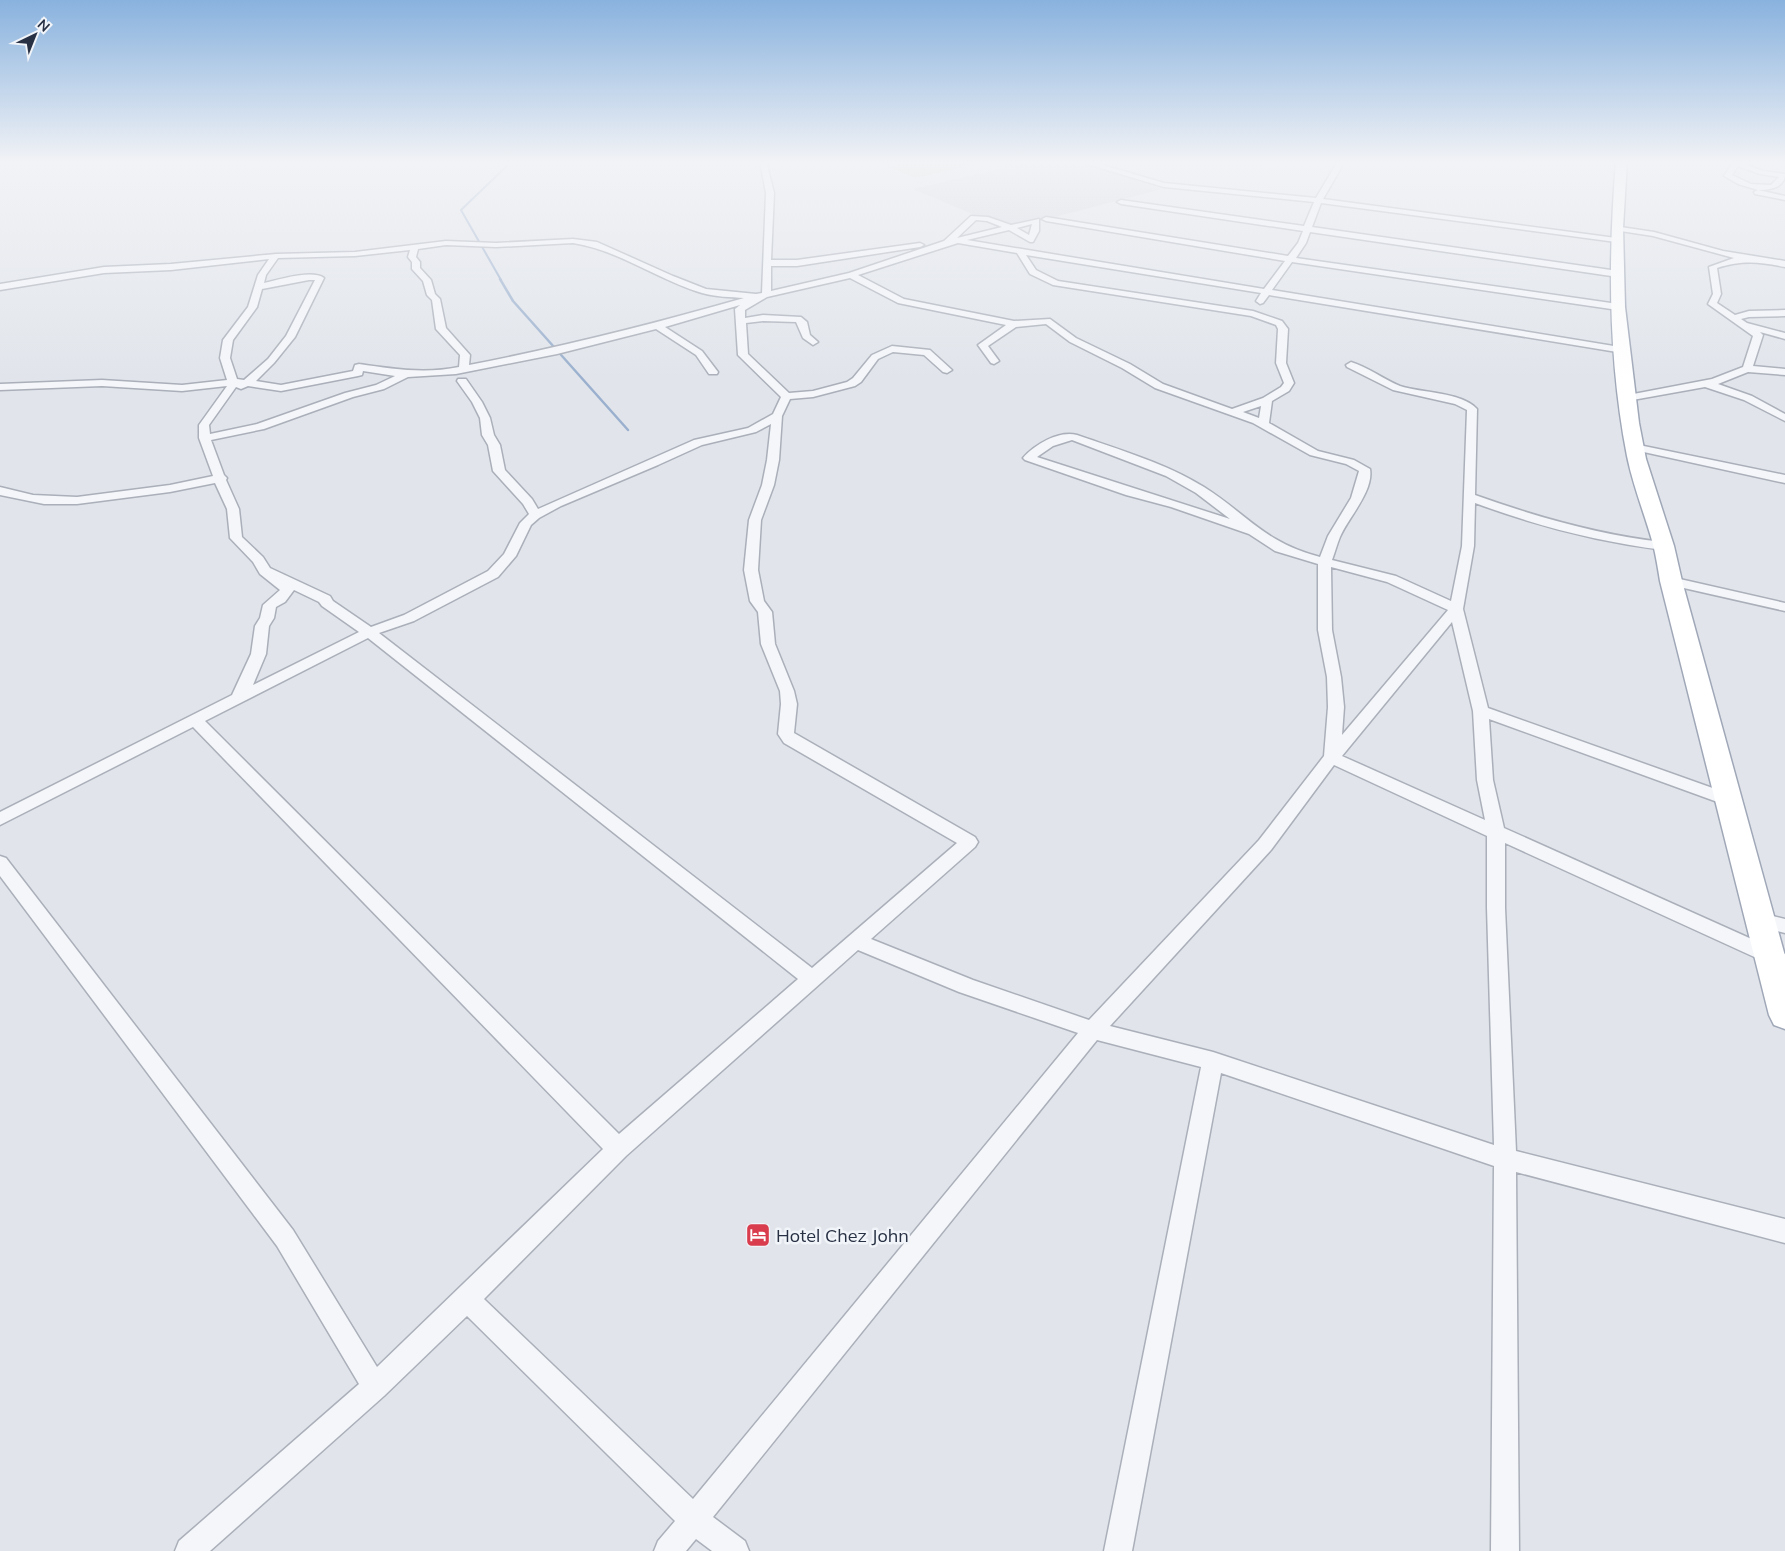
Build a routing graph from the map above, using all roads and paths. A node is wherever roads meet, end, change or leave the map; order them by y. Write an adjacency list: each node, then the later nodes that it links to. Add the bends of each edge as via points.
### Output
1 (767, 233): 15 (street)
2 (958, 233): 9 (street)
3 (985, 233): 9 (street)
4 (1130, 233): 13 (street)
5 (1307, 233): 13 (street)
6 (1333, 233): 17 (street)
7 (1610, 233): 8 (street)
8 (1616, 234): 14 (street, via 1654,234 1722,253); 17 (main road)
9 (950, 241): 11 (street); 15 (street, via 798,263); 18 (street)
10 (414, 248): 12 (street, via 355,254); 22 (street, via 446,243 496,246 585,242 705,291); 36 (street, via 412,257 416,269 436,299 440,329 465,355)
11 (1021, 252): 21 (street); 25 (street, via 1033,272 1056,283)
12 (276, 256): 19 (street, via 104,270); 20 (street, via 262,275)
13 (1292, 258): 21 (street); 23 (street)
14 (1759, 259): 16 (street); 26 (street, via 1736,260 1713,267 1716,294 1712,304)
15 (768, 263): 22 (street)
16 (1785, 264)
17 (1618, 274): 23 (main road)
18 (851, 275): 22 (street); 28 (street, via 901,301)
19 (0, 287)
20 (258, 287): 44 (street, via 252,307 230,336 226,349 225,358); 44 (street, via 309,277 320,278 292,334 262,369)
21 (1265, 293): 25 (street); 33 (street)
22 (761, 296): 27 (street, via 740,310); 30 (street)
23 (1618, 306): 33 (main road)
24 (1785, 313): 26 (street, via 1749,314)
25 (1253, 314): 48 (street, via 1279,323 1282,329 1281,363 1289,383)
26 (1735, 318): 29 (street)
27 (740, 321): 32 (street, via 793,318 802,322 805,337); 46 (street, via 743,355)
28 (1014, 324): 34 (street, via 983,345); 49 (street, via 1052,323 1073,340 1159,386)
29 (1744, 325): 31 (street); 37 (street, via 1758,335)
30 (658, 326): 36 (street, via 554,352); 39 (street, via 699,353)
31 (1785, 336)
32 (813, 342)
33 (1623, 350): 47 (main road)
34 (994, 361)
35 (1351, 365): 58 (street, via 1397,388 1458,402 1472,409)
36 (464, 369): 41 (street)
37 (1747, 369): 40 (street); 43 (street)
38 (947, 370): 46 (street, via 927,352 892,349 875,357 852,384 813,394)
39 (713, 372)
40 (1785, 372)
41 (406, 374): 44 (street, via 359,367 358,373 298,386); 53 (street, via 380,387 260,427)
42 (462, 382): 59 (street, via 485,418 499,471 528,502)
43 (1707, 384): 47 (street); 51 (street, via 1748,398)
44 (236, 386): 45 (street, via 182,388 102,383); 53 (street, via 204,425)
45 (0, 388)
46 (786, 396): 50 (street)
47 (1627, 398): 54 (main road)
48 (1267, 400): 49 (street); 52 (street)
49 (1234, 412): 52 (street)
50 (776, 416): 59 (street, via 752,430 698,442); 78 (street, via 773,460 755,520 751,570 757,601 765,612 768,644 787,691 786,734 968,842)
51 (1785, 418)
52 (1262, 424): 62 (street, via 1314,452 1364,469 1357,498 1334,536)
53 (205, 438): 55 (street)
54 (1634, 447): 56 (street); 61 (main road)
55 (220, 478): 57 (street, via 186,487 63,502); 63 (street, via 233,509 236,538)
56 (1785, 479)
57 (0, 491)
58 (1468, 496): 61 (street, via 1552,525); 66 (street, via 1468,546)
59 (535, 515): 67 (street, via 526,523 510,556 492,574 408,618)
60 (1251, 531): 60 (street, via 1176,504 1029,458 1066,437 1073,437 1192,486); 62 (street, via 1290,553)
61 (1664, 546): 64 (main road)
62 (1324, 564): 66 (street, via 1367,571 1398,581); 71 (street, via 1325,630 1336,707)
63 (265, 572): 67 (street, via 319,596); 68 (street, via 288,589 270,605 268,618 262,626 259,651)
64 (1671, 581): 65 (street); 72 (main road)
65 (1785, 607)
66 (1456, 609): 69 (street); 71 (street)
67 (369, 632): 68 (street); 80 (street)
68 (238, 698): 70 (street)
69 (1481, 711): 72 (street); 74 (street, via 1485,780)
70 (195, 720): 73 (street); 84 (street)
71 (1332, 758): 74 (street); 82 (street, via 1266,845)
72 (1729, 800): 76 (main road)
73 (0, 819)
74 (1496, 833): 79 (street); 85 (street)
75 (0, 863): 88 (street, via 285,1238)
76 (1760, 920): 77 (street); 79 (main road)
77 (1785, 926)
78 (856, 940): 80 (street); 82 (street, via 966,986)
79 (1777, 960): 81 (main road)
80 (812, 979): 84 (street)
81 (1785, 1015)
82 (1093, 1030): 83 (street); 89 (street)
83 (1213, 1061): 85 (street); 93 (street)
84 (618, 1149): 87 (street)
85 (1505, 1159): 86 (street); 94 (street)
86 (1785, 1231)
87 (467, 1299): 88 (street); 89 (street)
88 (375, 1386): 90 (street)
89 (694, 1520): 91 (street); 92 (street)
90 (189, 1551)
91 (668, 1551)
92 (735, 1551)
93 (1118, 1551)
94 (1504, 1551)

